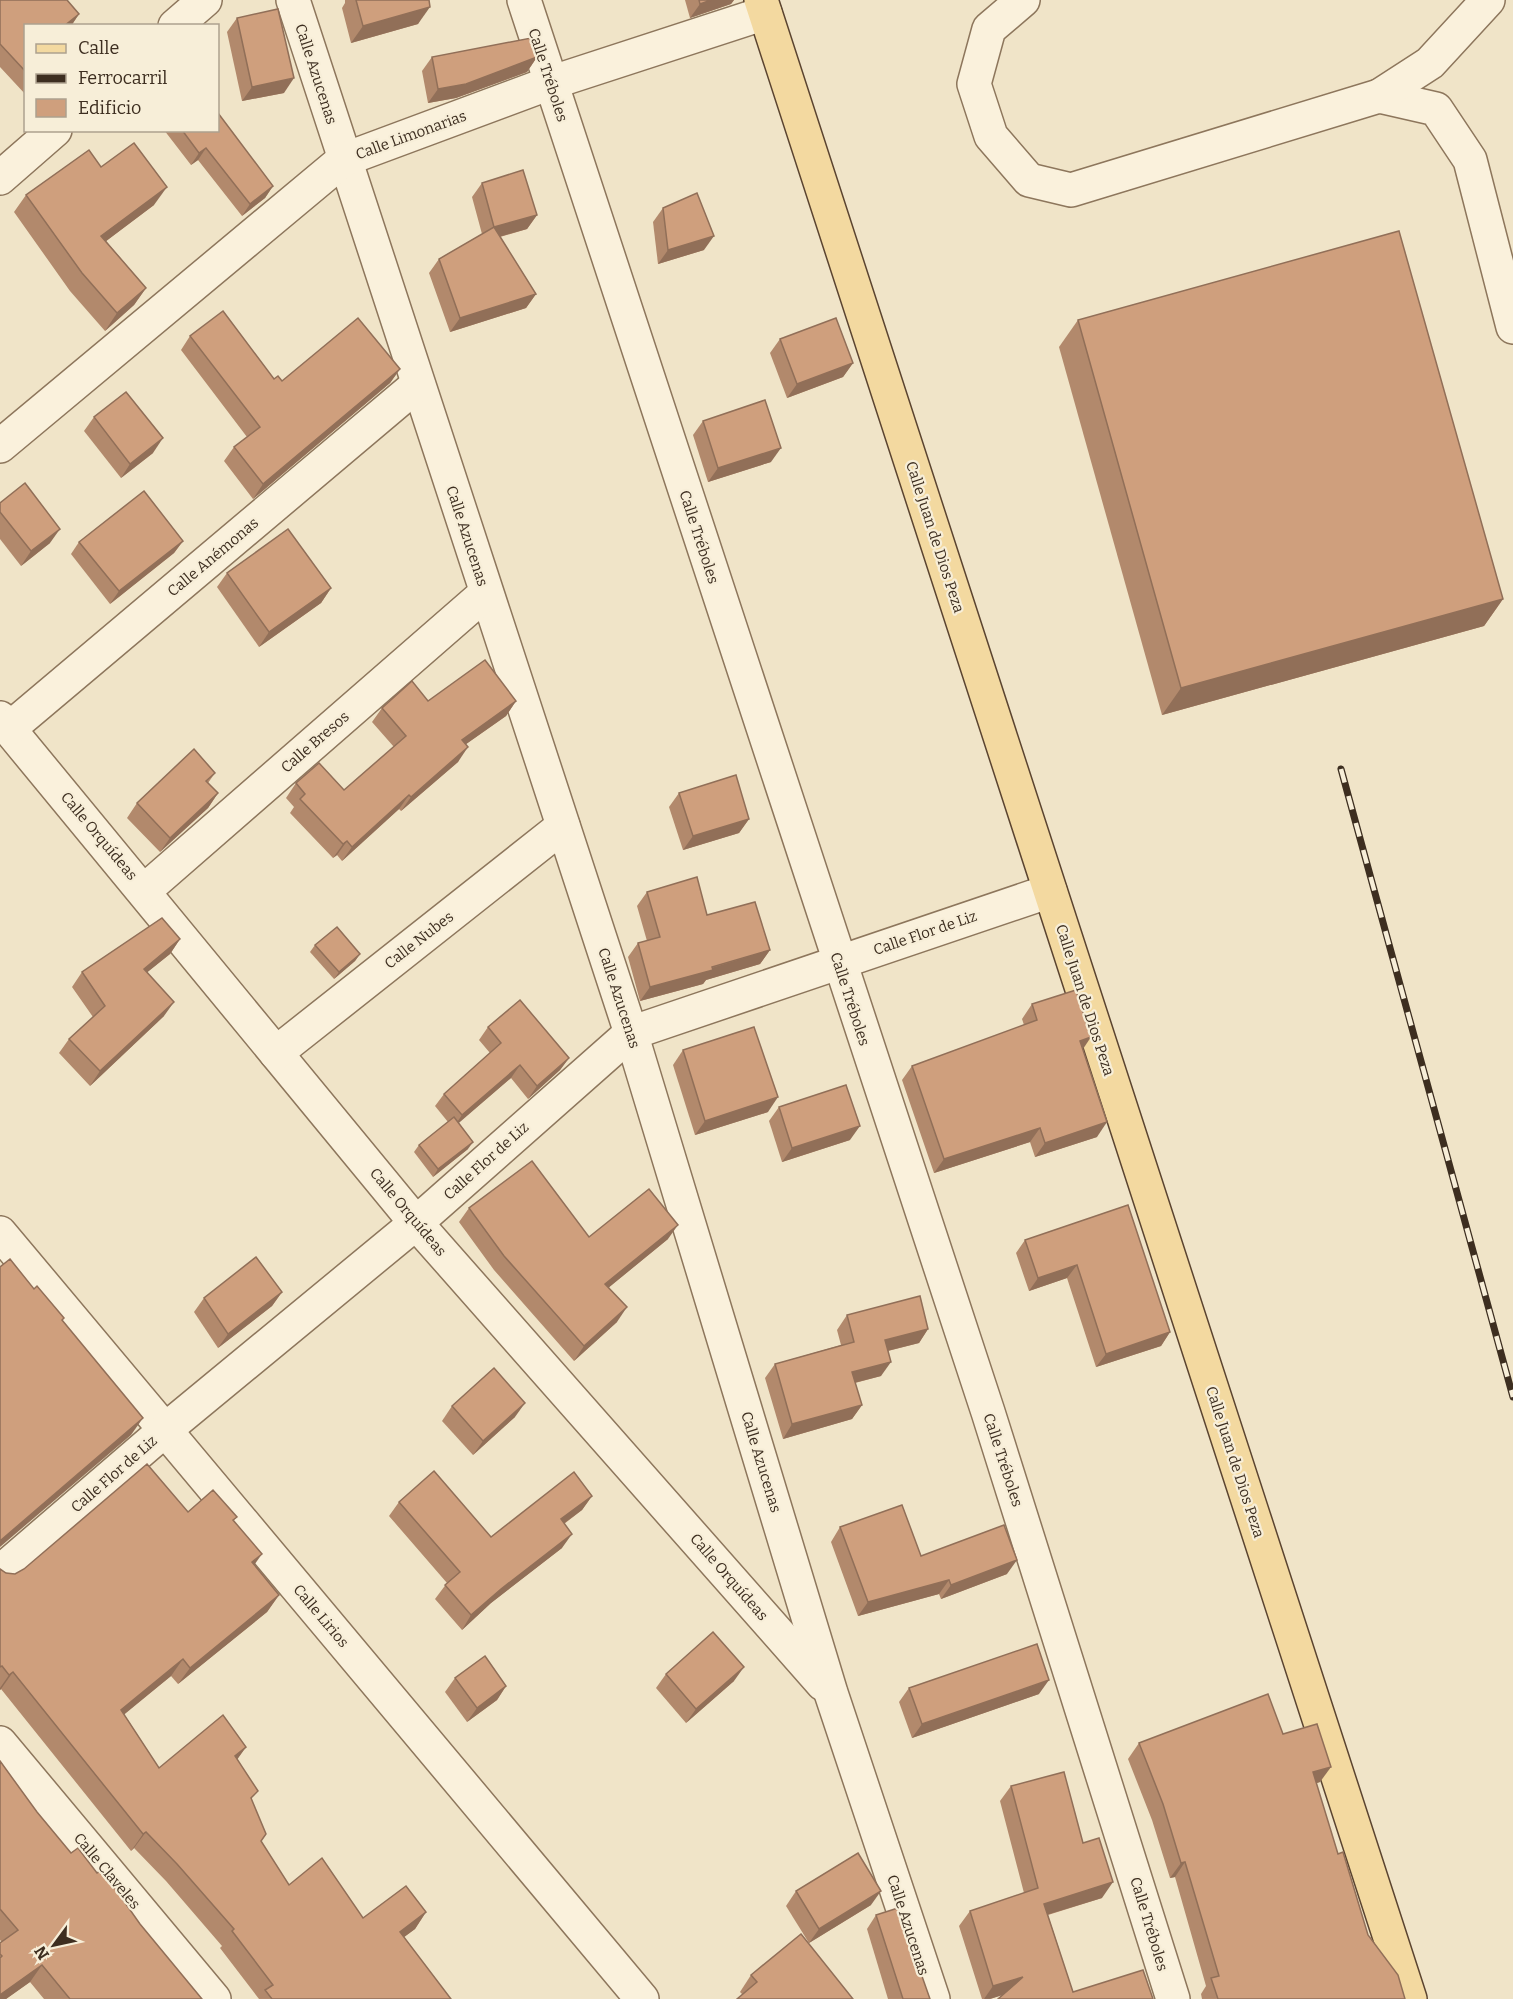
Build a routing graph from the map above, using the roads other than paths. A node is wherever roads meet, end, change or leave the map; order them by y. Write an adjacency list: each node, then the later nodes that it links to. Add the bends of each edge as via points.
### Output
1 (205, 0): 7 (street)
2 (293, 0): 11 (street, Calle Azucenas)
3 (524, 0): 8 (street, Calle Tréboles)
4 (1023, 0): 9 (street, via 989,29 974,84 991,136 1029,180 1071,190)
5 (1488, 0): 9 (street, via 1430,63)
6 (763, 6): 8 (street, Calle Limonarias); 20 (main road, Calle Juan de Dios Peza)
7 (178, 24)
8 (550, 83): 11 (street, Calle Limonarias); 21 (street, Calle Tréboles)
9 (1379, 96): 13 (street, via 1436,109 1470,160)
10 (53, 132): 12 (street)
11 (344, 160): 14 (street, Calle Azucenas); 15 (street, Calle Limonarias)
12 (0, 178)
13 (1513, 327)
14 (417, 385): 16 (street, Calle Azucenas); 17 (street, Calle Anémonas)
15 (0, 446)
16 (486, 593): 18 (street, Calle Azucenas); 19 (street, Calle Bresos)
17 (5, 723): 19 (street, Calle Orquídeas)
18 (563, 826): 22 (street, Calle Azucenas); 23 (street, Calle Nubes)
19 (144, 891): 23 (street, Calle Orquídeas)
20 (1050, 891): 21 (street, Calle Flor de Liz); 34 (main road, Calle Juan de Dios Peza)
21 (838, 962): 22 (street, Calle Flor de Liz); 33 (street, Calle Tréboles, via 988,1412)
22 (631, 1033): 24 (street, Calle Flor de Liz); 28 (street, Calle Azucenas)
23 (276, 1053): 24 (street, Calle Orquídeas)
24 (416, 1223): 26 (street, Calle Flor de Liz); 28 (street, Calle Orquídeas)
25 (0, 1233): 26 (street, Calle Lirios)
26 (165, 1430): 27 (street, Calle Flor de Liz); 31 (street, Calle Lirios)
27 (0, 1572)
28 (831, 1693): 32 (street, Calle Azucenas)
29 (0, 1743): 30 (street, Calle Claveles)
30 (214, 1999)
31 (642, 1999)
32 (933, 1999)
33 (1173, 1999)
34 (1410, 1999)

